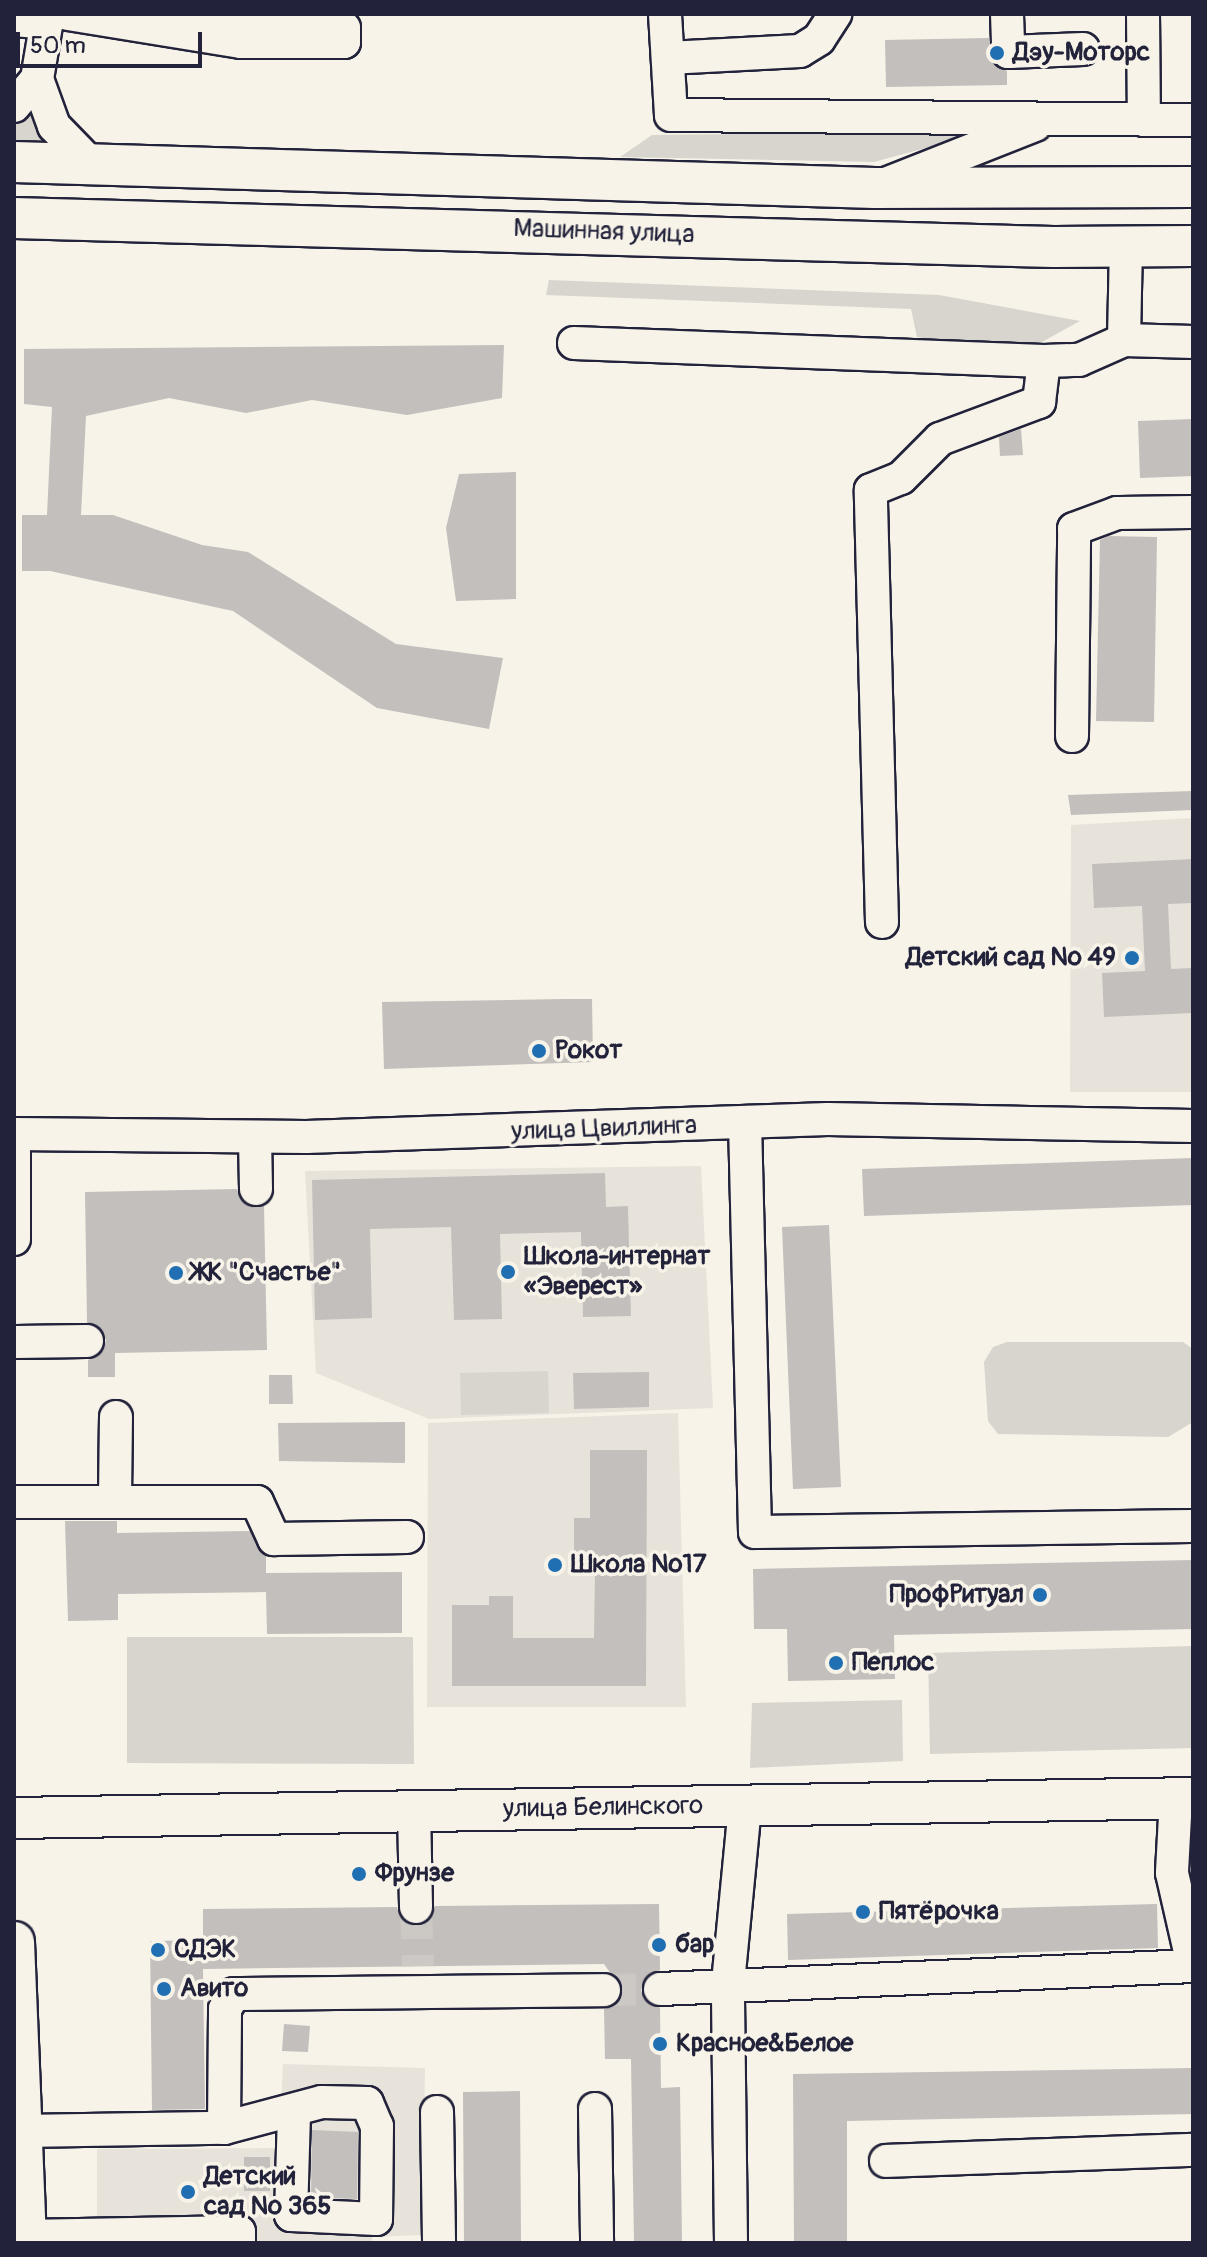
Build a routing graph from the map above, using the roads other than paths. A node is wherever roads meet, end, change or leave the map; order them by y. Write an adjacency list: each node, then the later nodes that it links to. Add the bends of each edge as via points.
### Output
1 (169, 14): 6 (street, via 344,28 344,42 241,42)
2 (665, 14): 9 (street)
3 (835, 14): 9 (street, via 819,39 800,51)
4 (1007, 14): 8 (street, via 1008,52)
5 (1143, 14): 13 (street)
6 (55, 17): 7 (street); 10 (street)
7 (14, 20)
8 (1083, 49)
9 (668, 58): 12 (street, via 671,115)
10 (37, 79): 11 (street); 16 (street, via 54,126)
11 (14, 106)
12 (1053, 118): 13 (street); 18 (street)
13 (1144, 120): 14 (street)
14 (1193, 120)
15 (14, 162): 16 (main road, Машинная улица)
16 (91, 164): 18 (main road, Машинная улица)
17 (1193, 187): 18 (main road, Машинная улица)
18 (875, 188)
19 (14, 218): 21 (main road, Машинная улица)
20 (1193, 246): 21 (main road, Машинная улица)
21 (1126, 247): 22 (street)
22 (1124, 340): 23 (street); 25 (street, via 1079,360)
23 (1193, 342)
24 (574, 343): 25 (street)
25 (1044, 361): 28 (street, via 1039,402 940,439 901,478 871,490)
26 (1193, 512): 27 (street, via 1117,513 1074,529)
27 (1072, 736)
28 (882, 922)
29 (745, 1122): 30 (street, улица Цвиллинга); 32 (street, улица Цвиллинга, via 623,1131); 41 (street, via 755,1532)
30 (1193, 1126)
31 (14, 1134): 32 (street, улица Цвиллинга); 34 (street)
32 (252, 1136): 33 (street)
33 (253, 1189)
34 (14, 1239)
35 (87, 1341): 36 (street)
36 (14, 1342)
37 (116, 1417): 39 (street)
38 (14, 1490): 40 (street)
39 (115, 1498): 40 (street); 42 (street, via 257,1502 274,1539)
40 (14, 1504)
41 (1193, 1526)
42 (407, 1537)
43 (1184, 1798): 44 (main road, улица Белинского); 49 (street, via 1172,1873)
44 (745, 1806): 45 (main road, улица Белинского); 50 (street)
45 (414, 1810): 46 (main road, улица Белинского); 47 (street)
46 (14, 1818)
47 (416, 1907)
48 (14, 1942): 53 (main road)
49 (1192, 1966): 50 (street)
50 (728, 1983): 51 (street); 65 (street)
51 (660, 1989)
52 (604, 1990): 57 (street, via 418,1979 234,1994 225,2009)
53 (19, 2098): 57 (street); 61 (main road)
54 (595, 2109): 64 (street)
55 (437, 2112): 63 (street)
56 (294, 2113): 57 (street)
57 (224, 2128)
58 (1193, 2150): 59 (street)
59 (886, 2161)
60 (114, 2239): 61 (street); 62 (street, via 239,2232)
61 (26, 2240)
62 (239, 2243)
63 (439, 2243)
64 (597, 2243)
65 (731, 2243)

